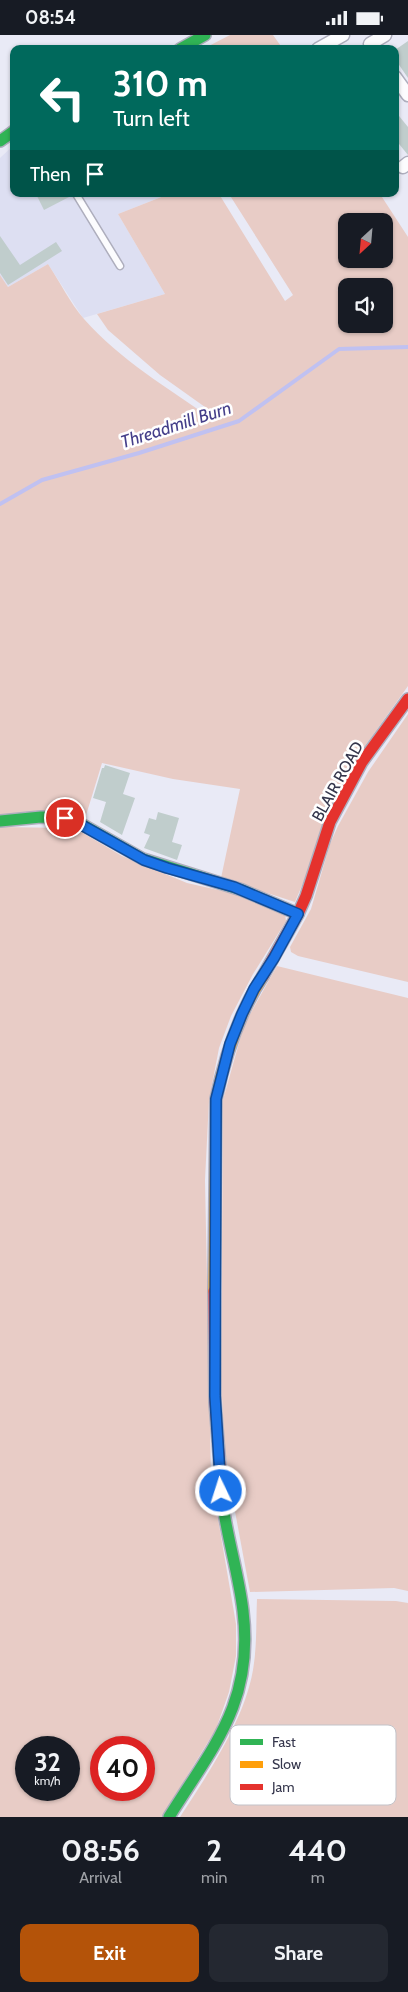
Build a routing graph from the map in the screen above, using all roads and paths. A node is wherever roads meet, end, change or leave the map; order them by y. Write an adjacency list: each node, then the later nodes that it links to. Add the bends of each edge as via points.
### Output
1 (206, 35): 5 (street)
2 (343, 35): 6 (street)
3 (385, 35): 4 (street)
4 (369, 43)
5 (187, 45)
6 (325, 45)
7 (399, 83): 8 (street)
8 (408, 95)
9 (78, 197): 10 (lane)
10 (120, 266)
11 (408, 699): 13 (street, BLAIR ROAD, via 362,762 330,822)
12 (0, 821): 13 (street, via 65,818 144,860 234,887)
13 (298, 914): 14 (street, BLAIR ROAD, via 242,1014 230,1044 216,1099 215,1404 221,1491 245,1624 242,1671 236,1698 225,1723)
14 (169, 1817)

